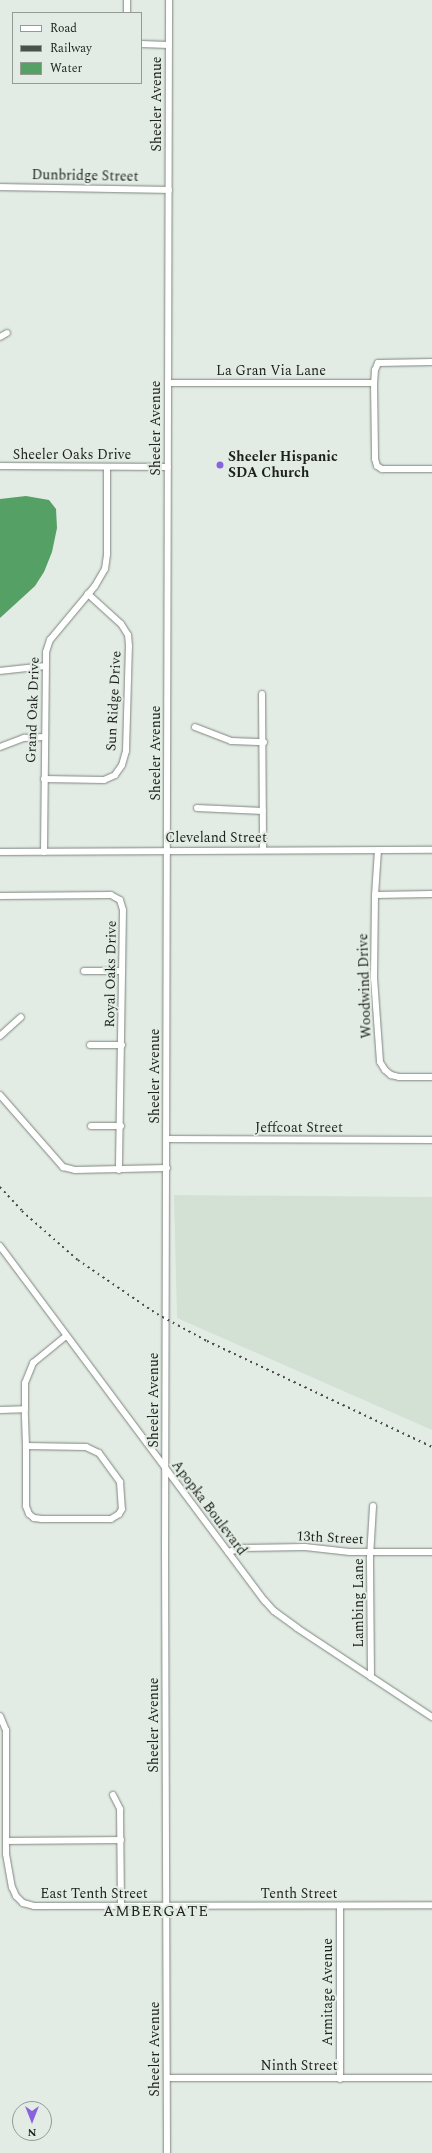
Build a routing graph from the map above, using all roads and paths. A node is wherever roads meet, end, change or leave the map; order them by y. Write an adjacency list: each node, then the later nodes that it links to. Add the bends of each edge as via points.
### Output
1 (127, 0): 3 (street)
2 (170, 0): 5 (street, Sheeler Avenue)
3 (127, 12)
4 (142, 44): 5 (street)
5 (169, 45): 7 (street, Sheeler Avenue)
6 (0, 187): 7 (street, Dunbridge Street)
7 (169, 190): 11 (street, Sheeler Avenue)
8 (7, 333): 9 (street)
9 (0, 337)
10 (432, 362): 12 (street, via 378,364)
11 (168, 383): 12 (street, La Gran Via Lane); 14 (street, Sheeler Avenue)
12 (374, 383): 16 (street, via 377,466 382,469)
13 (0, 466): 15 (street, Sheeler Oaks Drive)
14 (168, 467): 15 (street, Sheeler Oaks Drive); 28 (street, Sheeler Avenue)
15 (107, 468): 17 (street, Grand Oak Drive, via 107,554 100,580)
16 (432, 469)
17 (88, 594): 18 (street, Grand Oak Drive, via 50,640); 25 (street, Sun Ridge Drive, via 121,624 128,635 126,751 116,774 104,780)
18 (45, 666): 19 (street); 22 (street, Grand Oak Drive)
19 (0, 671)
20 (262, 694): 23 (street)
21 (195, 727): 23 (street, via 231,741)
22 (44, 737): 24 (street, via 24,738); 25 (street, Grand Oak Drive)
23 (264, 742): 27 (street)
24 (0, 747)
25 (44, 779): 33 (street, Grand Oak Drive)
26 (197, 808): 27 (street)
27 (263, 811): 29 (street)
28 (168, 850): 29 (street, Cleveland Street); 33 (street, Cleveland Street); 47 (street, Sheeler Avenue)
29 (263, 850): 30 (street, Cleveland Street)
30 (378, 850): 31 (street, Cleveland Street); 34 (street, Woodwind Drive)
31 (432, 850)
32 (0, 852): 33 (street, Cleveland Street)
33 (44, 852)
34 (375, 894): 35 (street); 43 (street, Woodwind Drive, via 374,978 380,1062 385,1070 395,1076)
35 (432, 894)
36 (0, 896): 38 (street, Royal Oaks Drive, via 111,895 120,900 123,910)
37 (84, 971): 38 (street)
38 (122, 971): 42 (street, Royal Oaks Drive)
39 (21, 1017): 40 (street)
40 (0, 1036)
41 (90, 1045): 42 (street)
42 (122, 1045): 46 (street, Royal Oaks Drive)
43 (432, 1077)
44 (0, 1095): 50 (street, via 63,1167 75,1170)
45 (91, 1126): 46 (street)
46 (120, 1126): 50 (street, Royal Oaks Drive)
47 (167, 1139): 48 (street, Jeffcoat Street); 49 (street, Sheeler Avenue)
48 (432, 1140)
49 (167, 1168): 50 (street); 56 (street, Sheeler Avenue)
50 (119, 1170)
51 (0, 1246): 52 (street, Apopka Boulevard)
52 (66, 1336): 53 (street, via 33,1363 25,1384); 56 (street, Apopka Boulevard)
53 (25, 1409): 54 (street); 55 (street)
54 (0, 1410)
55 (26, 1446): 55 (street, via 86,1447 99,1453 120,1482 122,1508 119,1514 111,1519 34,1518 26,1506)
56 (165, 1470): 58 (street, Apopka Boulevard); 69 (street, Sheeler Avenue)
57 (373, 1506): 59 (street, Lambing Lane)
58 (228, 1552): 59 (street, 13th Street, via 243,1548 292,1547); 61 (street, Apopka Boulevard, via 274,1611)
59 (370, 1552): 60 (street, 13th Street); 61 (street, Lambing Lane)
60 (432, 1552)
61 (371, 1677): 63 (street, Apopka Boulevard)
62 (0, 1716): 66 (street, East Tenth Street, via 6,1730)
63 (432, 1717)
64 (113, 1795): 65 (street, via 120,1809)
65 (121, 1840): 66 (street); 68 (street)
66 (6, 1841): 68 (street, East Tenth Street, via 12,1887 23,1903 34,1906)
67 (432, 1905): 70 (street, Tenth Street)
68 (121, 1906): 69 (street, East Tenth Street)
69 (167, 1906): 70 (street, Tenth Street); 71 (street, Sheeler Avenue)
70 (340, 1906): 73 (street, Armitage Avenue)
71 (167, 2078): 73 (street, Ninth Street); 74 (street, Sheeler Avenue)
72 (432, 2078): 73 (street, Ninth Street)
73 (340, 2079)
74 (167, 2153)

